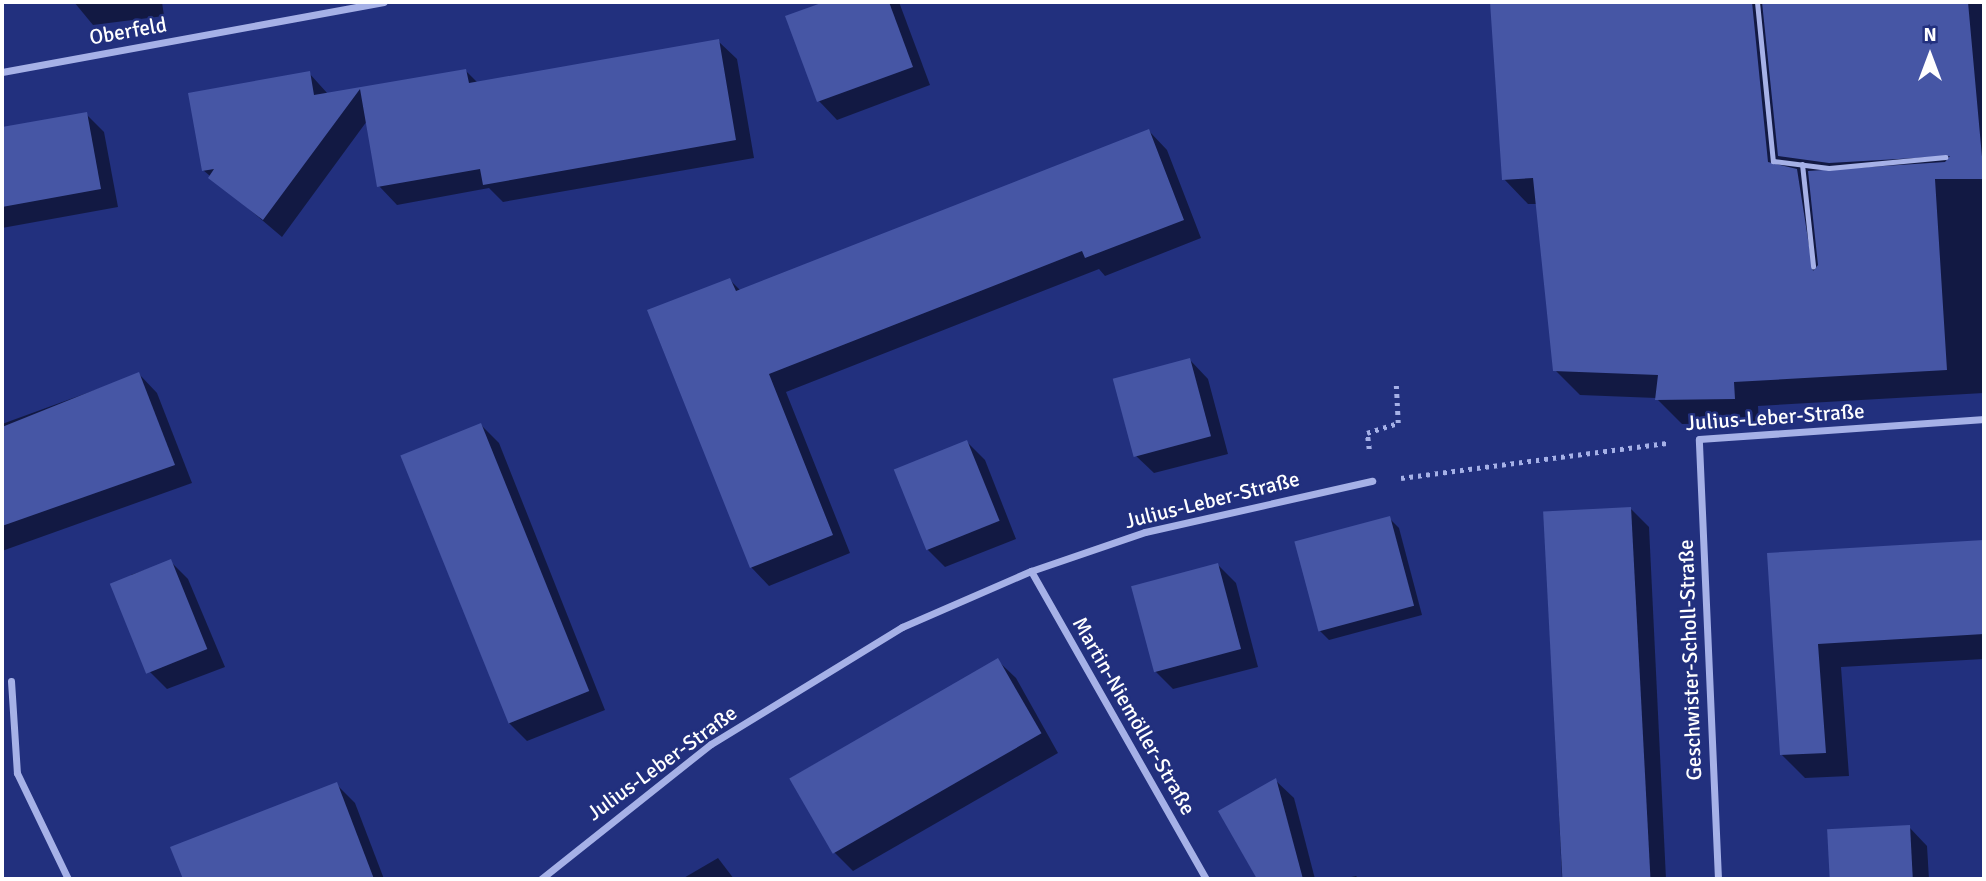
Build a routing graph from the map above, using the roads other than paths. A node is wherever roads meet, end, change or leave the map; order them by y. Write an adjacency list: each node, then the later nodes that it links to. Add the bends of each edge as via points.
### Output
1 (384, 2): 3 (street, Oberfeld)
2 (1757, 2): 5 (lane, via 1773,161)
3 (2, 72)
4 (1945, 157): 5 (lane, via 1829,168)
5 (1802, 164): 6 (lane)
6 (1813, 266)
7 (1984, 419): 8 (street, Julius-Leber-Straße)
8 (1699, 439): 15 (street, Geschwister-Scholl-Straße)
9 (1372, 481): 10 (street, Julius-Leber-Straße, via 1145,532)
10 (1031, 571): 13 (street, Julius-Leber-Straße, via 902,627 710,744); 14 (street, Martin-Niemöller-Straße)
11 (11, 681): 12 (street, via 17,773)
12 (68, 879)
13 (541, 879)
14 (1206, 879)
15 (1718, 879)

